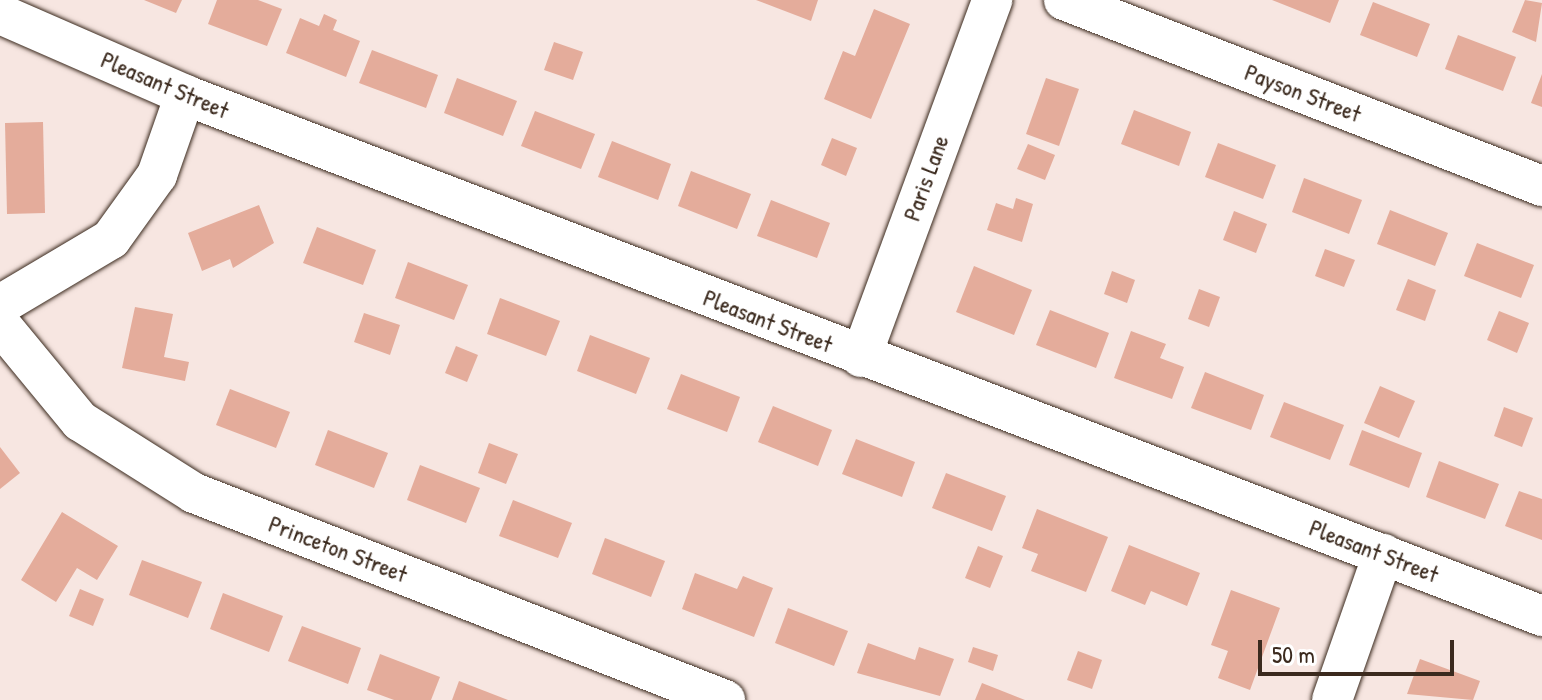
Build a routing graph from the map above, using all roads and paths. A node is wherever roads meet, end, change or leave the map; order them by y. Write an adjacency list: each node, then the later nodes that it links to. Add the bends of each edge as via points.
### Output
1 (992, 0): 8 (street, Paris Lane)
2 (1064, 0): 5 (street, Payson Street)
3 (0, 14): 4 (street, Pleasant Street)
4 (185, 95): 6 (street, via 157,175 111,239); 8 (street, Pleasant Street)
5 (1542, 186)
6 (0, 305)
7 (0, 324): 11 (street, Princeton Street, via 80,421 194,493)
8 (861, 357): 9 (street, Pleasant Street)
9 (1383, 554): 10 (street, Pleasant Street); 12 (street)
10 (1542, 616)
11 (725, 700)
12 (1332, 700)

